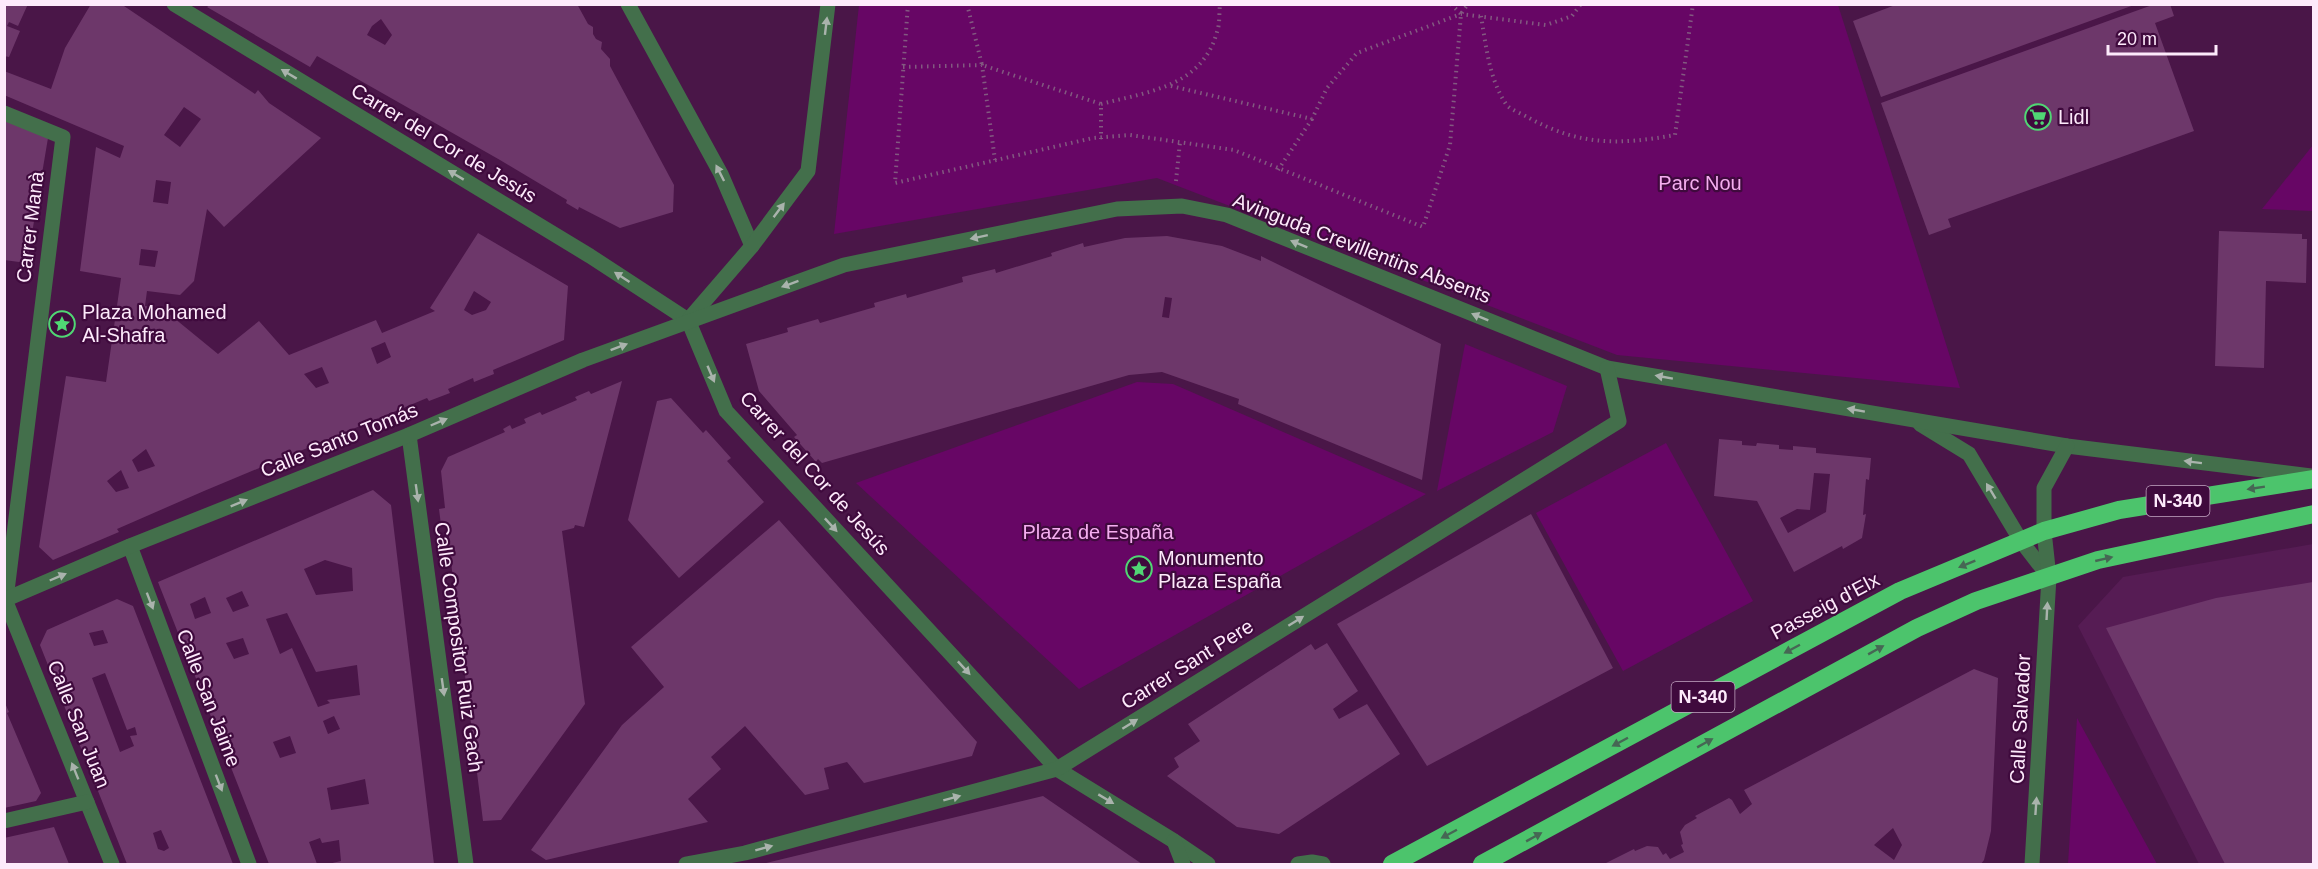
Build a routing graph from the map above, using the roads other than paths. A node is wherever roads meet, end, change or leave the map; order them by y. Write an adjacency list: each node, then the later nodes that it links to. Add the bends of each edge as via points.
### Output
1 (174, 4): 6 (street, Carrer del Cor de Jesús, one-way to 1, via 590,256)
2 (628, 4): 5 (street, one-way to 2, via 721,174)
3 (828, 4): 5 (street, one-way to 3, via 808,171)
4 (4, 113): 17 (street, Carrer Manà, via 63,137)
5 (752, 246): 6 (street)
6 (688, 320): 7 (street, Avinguda Crevillentins Absents, one-way to 6, via 1227,215 1182,206 1116,209 844,265); 9 (street, Calle Santo Tomás, one-way to 6, via 583,360); 18 (street, Carrer del Cor de Jesús, one-way to 18, via 726,411)
7 (1607, 368): 8 (street, Avinguda Crevillentins Absents, one-way to 7); 18 (street, Carrer Sant Pere, one-way to 7, via 1619,420)
8 (1914, 420): 10 (street, Avinguda Crevillentins Absents); 14 (street, Avinguda Crevillentins Absents, one-way to 8, via 1969,454)
9 (409, 435): 15 (street, Calle Santo Tomás, one-way to 9); 24 (street, Calle Compositor Ruiz Gach, one-way to 24)
10 (2067, 446): 11 (street, Avinguda Crevillentins Absents, one-way to 10); 13 (street, via 2044,488)
11 (2313, 478): 13 (highway, Passeig d'Elx / N-340, one-way to 13, via 2119,510)
12 (2313, 514): 16 (highway, N-340, one-way to 12, via 2098,560)
13 (2044, 531): 14 (highway, Passeig d'Elx / N-340); 16 (street)
14 (2021, 541): 16 (street, Avinguda Crevillentins Absents); 30 (highway, Passeig d'Elx / N-340, one-way to 30, via 1900,591)
15 (130, 546): 17 (street, Calle Santo Tomás, one-way to 15); 23 (street, Calle San Jaime, one-way to 23)
16 (2049, 577): 31 (highway, N-340, one-way to 16, via 1917,628 1976,601); 32 (street, Calle Salvador, one-way to 16)
17 (5, 599): 19 (street, Calle San Juan, one-way to 17)
18 (1057, 769): 21 (street, Carrer del Cor de Jesús, one-way to 21); 25 (street, Carrer Sant Pere, one-way to 18, via 745,854)
19 (87, 802): 20 (street); 22 (street, Calle San Juan)
20 (4, 821)
21 (1174, 841): 26 (street); 27 (street, Carrer del Cor de Jesús)
22 (112, 864)
23 (249, 864)
24 (466, 864)
25 (686, 864)
26 (1183, 864)
27 (1208, 864)
28 (1298, 864): 29 (street)
29 (1323, 864)
30 (1392, 864)
31 (1482, 864)
32 (2032, 864)

